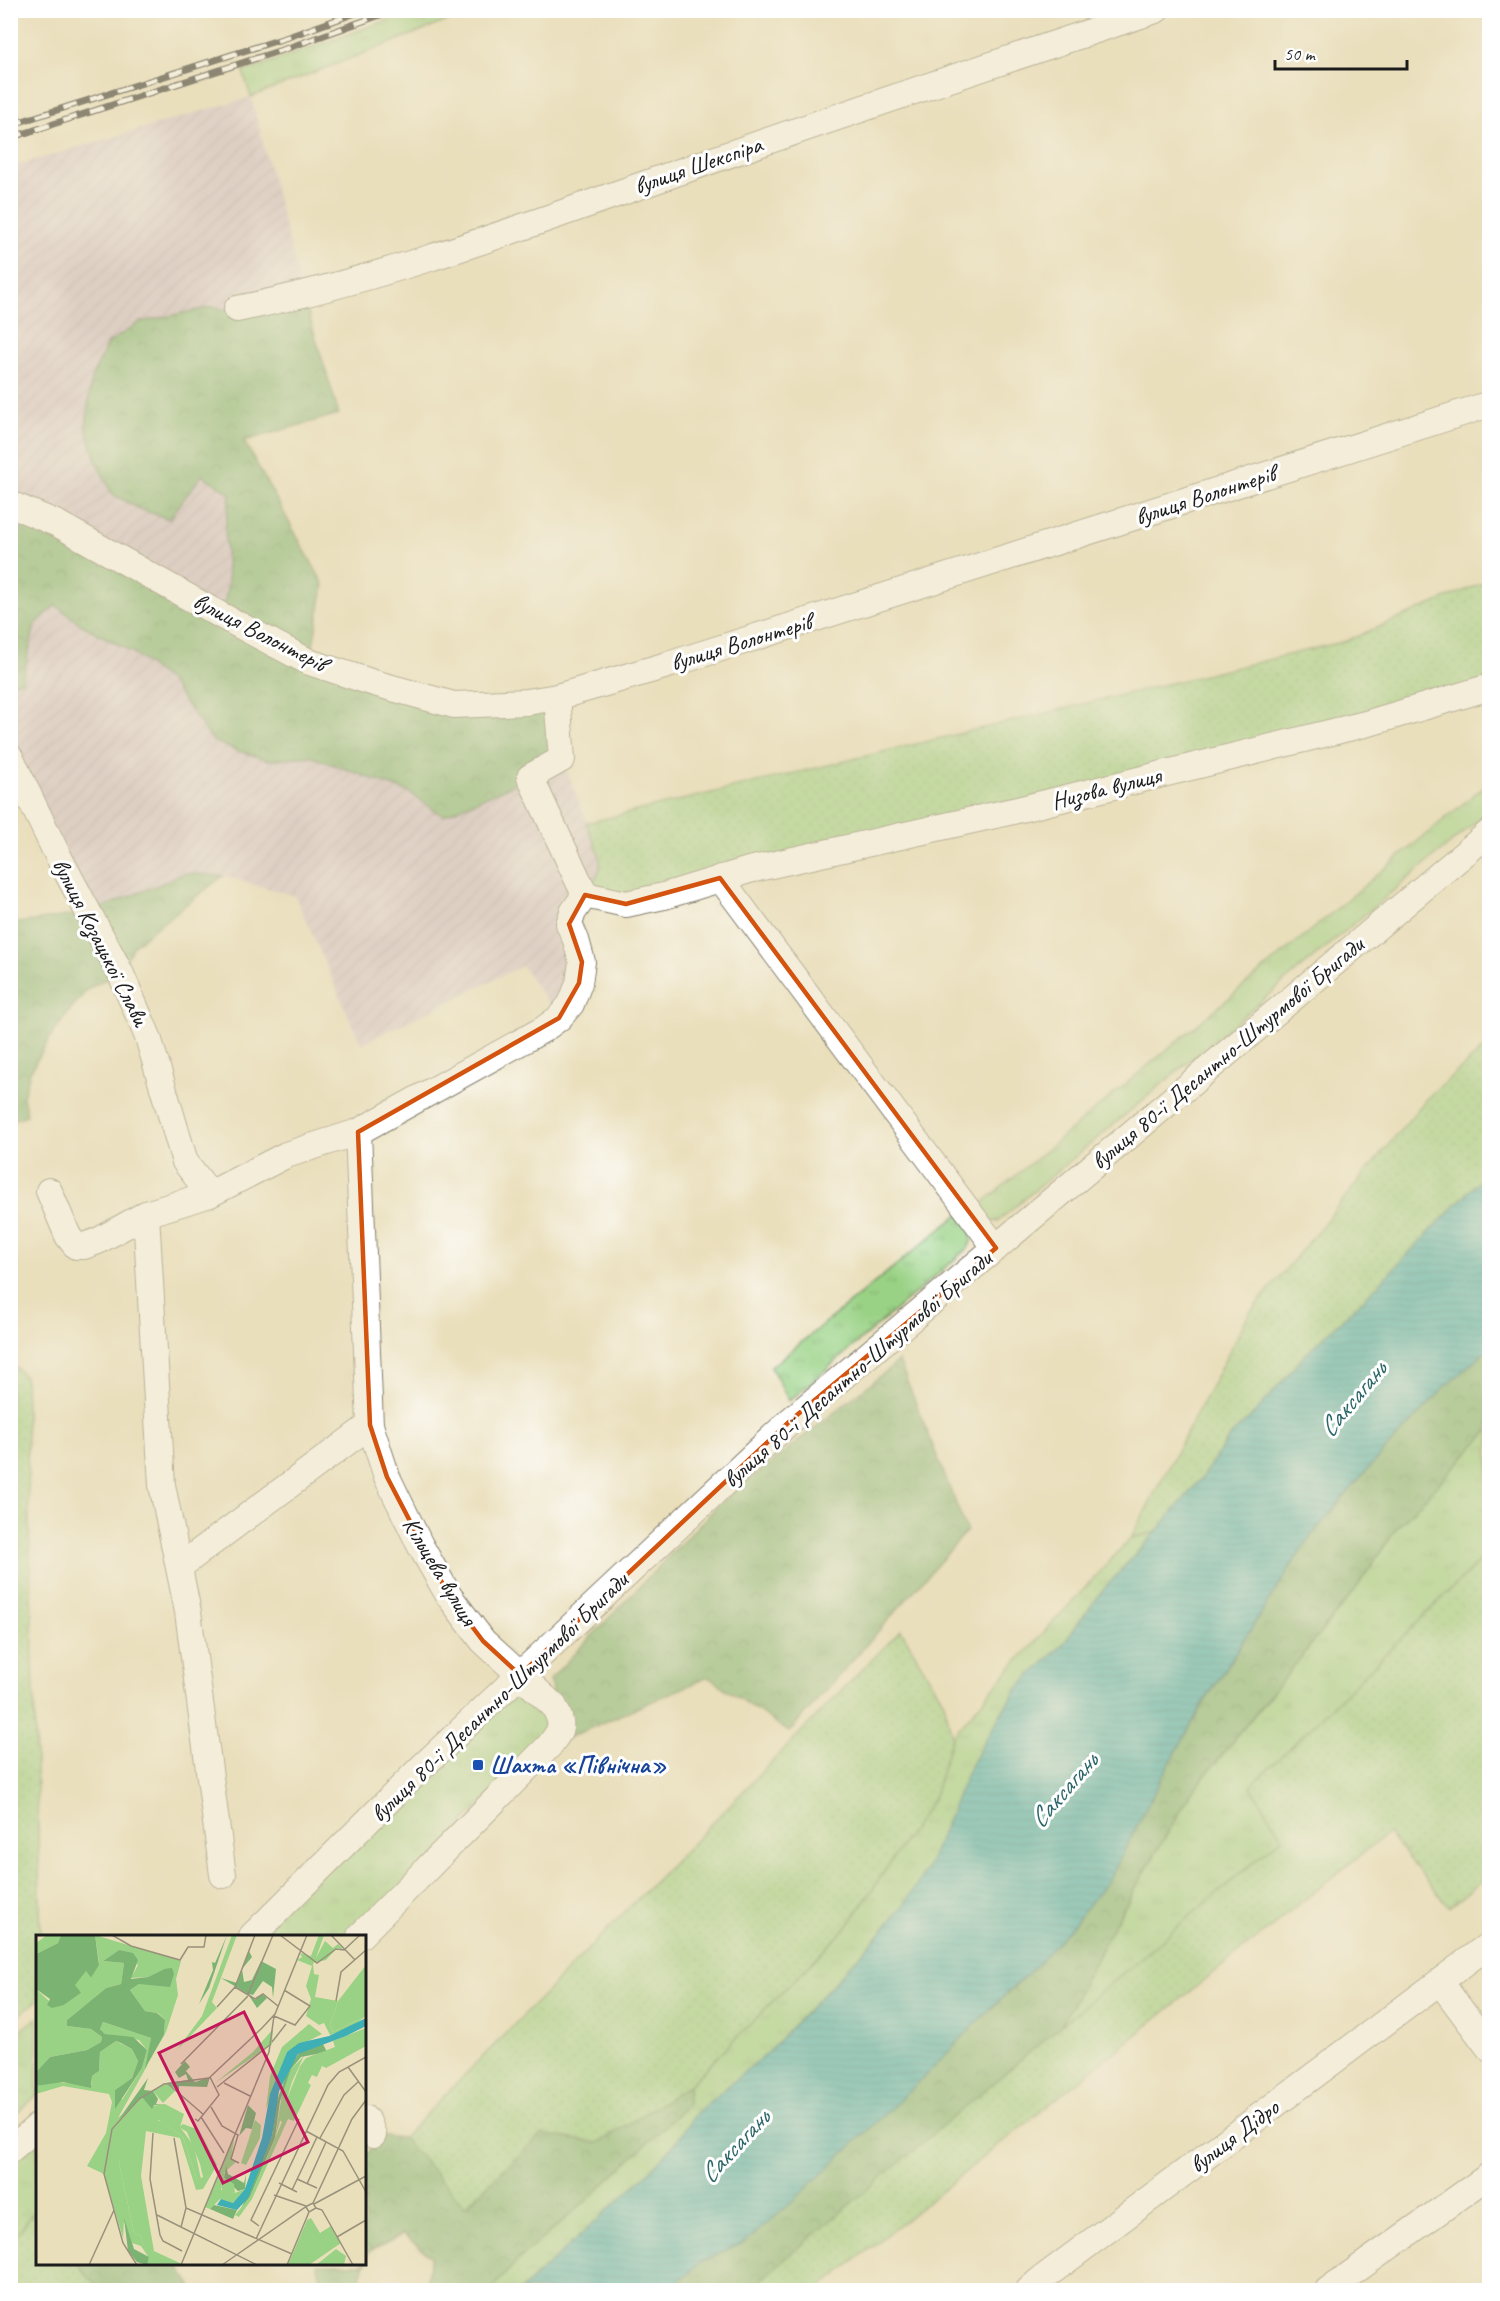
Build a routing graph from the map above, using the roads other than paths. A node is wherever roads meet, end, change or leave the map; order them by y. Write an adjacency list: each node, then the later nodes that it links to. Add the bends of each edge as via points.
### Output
1 (1156, 10): 2 (street, вулиця Шекспіра, via 462,248 303,296)
2 (237, 309)
3 (1490, 404): 6 (street, вулиця Волонтерів)
4 (10, 504): 6 (street, вулиця Волонтерів, via 58,524 309,662 454,705)
5 (1490, 687): 9 (street, Низова вулиця, via 1369,723)
6 (557, 697): 10 (street, via 562,759 530,777)
7 (10, 757): 13 (street, вулиця Козацької Слави, via 120,972 148,1037 185,1162)
8 (1490, 832): 15 (street, вулиця 80-ї Десантно-Штурмової Бригади)
9 (720, 878): 10 (street, Низова вулиця, via 626,904); 15 (street)
10 (585, 895): 11 (street, via 569,924 582,962 579,983 571,1004 559,1018)
11 (358, 1132): 13 (street, via 286,1155); 16 (street, Кільцева вулиця)
12 (49, 1191): 14 (street, via 76,1246 98,1241)
13 (210, 1194): 14 (street)
14 (146, 1214): 17 (street, via 162,1485)
15 (996, 1248): 18 (street, вулиця 80-ї Десантно-Штурмової Бригади, via 791,1420)
16 (370, 1425): 17 (street); 18 (street, Кільцева вулиця, via 387,1477 449,1596 483,1641)
17 (179, 1567): 19 (street)
18 (520, 1675): 20 (street, вулиця 80-ї Десантно-Штурмової Бригади); 21 (street, Кільцева вулиця, via 554,1706 560,1730 549,1746)
19 (223, 1875)
20 (253, 1935)
21 (361, 1935)
22 (1490, 1944): 23 (street, вулиця Дідро)
23 (1440, 1982): 24 (street); 28 (street, вулиця Дідро)
24 (1490, 2049)
25 (36, 2128): 26 (street)
26 (10, 2150)
27 (1490, 2175): 29 (street)
28 (1029, 2290)
29 (1328, 2290)

